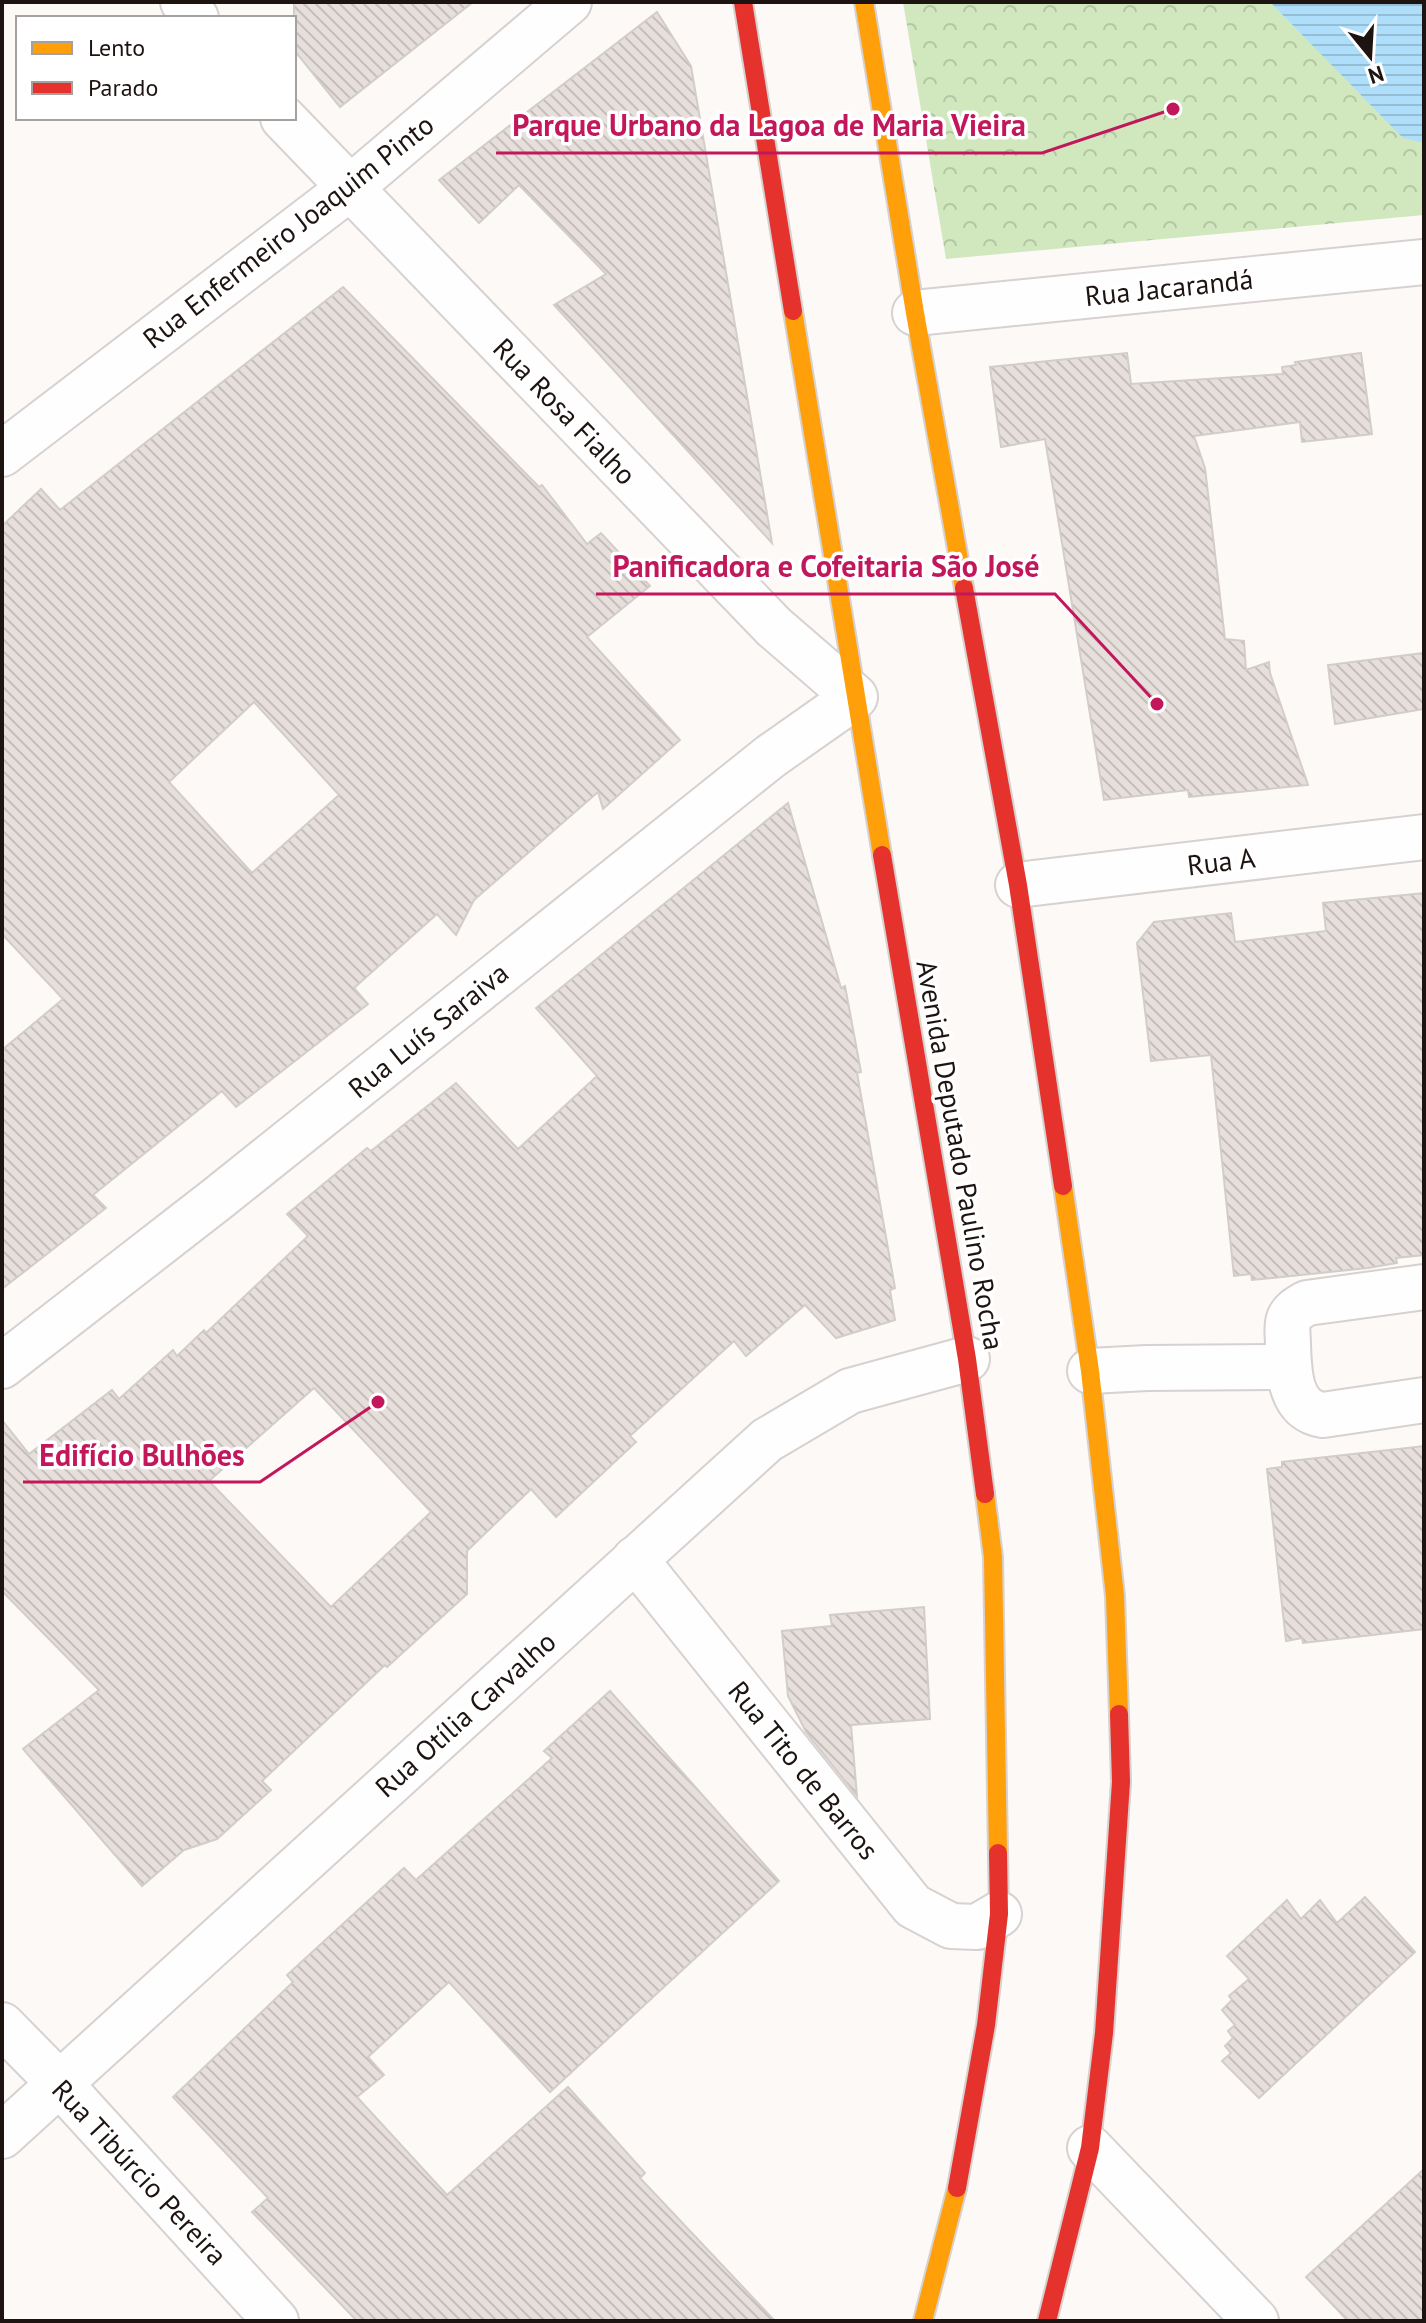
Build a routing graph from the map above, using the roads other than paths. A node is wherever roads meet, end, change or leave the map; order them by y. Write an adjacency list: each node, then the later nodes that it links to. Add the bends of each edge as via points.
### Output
1 (569, 2): 5 (street, Rua Enfermeiro Joaquim Pinto)
2 (743, 2): 9 (main road, Avenida Deputado Paulino Rocha)
3 (864, 2): 7 (main road)
4 (285, 120): 5 (street, Rua Rosa Fialho)
5 (350, 188): 8 (street, Rua Enfermeiro Joaquim Pinto); 9 (street, Rua Rosa Fialho, via 774,627)
6 (1424, 262): 7 (street, Rua Jacarandá)
7 (915, 313): 11 (main road)
8 (2, 454)
9 (855, 697): 13 (main road, Avenida Deputado Paulino Rocha); 14 (street, Rua Luís Saraiva, via 771,756)
10 (1424, 837): 11 (street, Rua A)
11 (1018, 885): 16 (main road)
12 (1424, 1287): 15 (street, via 1297,1308 1288,1323)
13 (967, 1359): 18 (street, Rua Otília Carvalho, via 850,1391 767,1440); 19 (main road, Avenida Deputado Paulino Rocha, via 993,1557)
14 (2, 1366)
15 (1289, 1367): 16 (street); 17 (street, via 1295,1396 1312,1414)
16 (1090, 1371): 23 (main road, via 1115,1596 1121,1782 1104,2033)
17 (1424, 1400)
18 (635, 1559): 19 (street, Rua Tito de Barros, via 913,1906 951,1926 977,1927); 21 (street, Rua Otília Carvalho)
19 (999, 1914): 25 (main road, Avenida Deputado Paulino Rocha, via 986,2025 954,2206)
20 (2, 2025): 21 (street, Rua Tibúrcio Pereira)
21 (60, 2084): 22 (street, Rua Otília Carvalho); 24 (street, Rua Tibúrcio Pereira)
22 (2, 2136)
23 (1090, 2148): 26 (main road); 27 (street)
24 (276, 2321)
25 (923, 2321)
26 (1047, 2321)
27 (1256, 2321)

